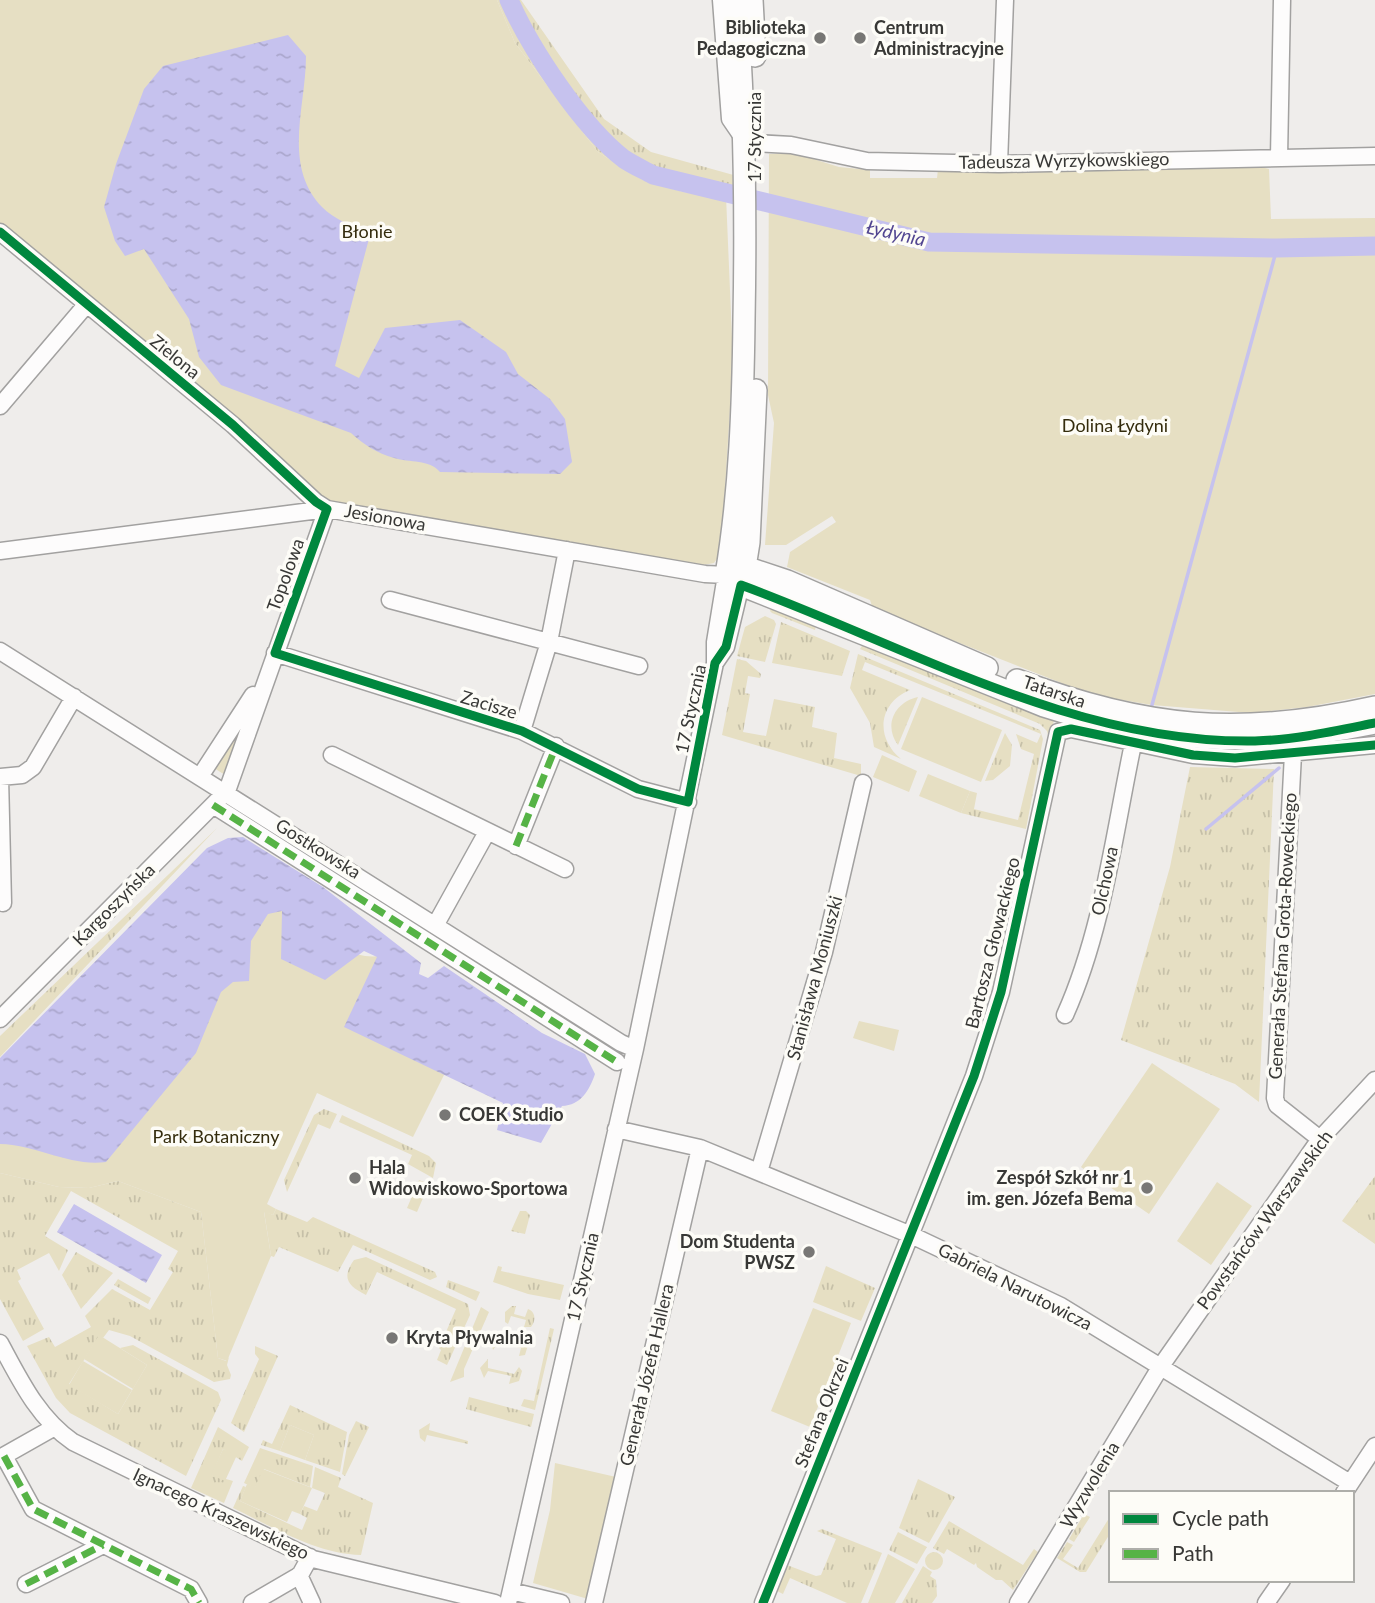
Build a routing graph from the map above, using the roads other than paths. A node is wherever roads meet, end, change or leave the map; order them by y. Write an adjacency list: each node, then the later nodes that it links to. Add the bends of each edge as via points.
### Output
1 (721, 0): 6 (street, 17 Stycznia, via 730,119)
2 (736, 0): 6 (main road, 17 Stycznia)
3 (752, 0): 6 (main road, 17 Stycznia)
4 (1005, 0): 9 (street)
5 (1282, 0): 8 (street)
6 (749, 141): 9 (street, Tadeusza Wyrzykowskiego, via 867,161); 16 (main road, 17 Stycznia)
7 (1375, 156): 8 (street, Tadeusza Wyrzykowskiego)
8 (1279, 157): 9 (street, Tadeusza Wyrzykowskiego)
9 (999, 164)
10 (0, 232): 11 (street, Zielona)
11 (86, 305): 12 (street); 13 (street, Zielona)
12 (0, 406)
13 (327, 509): 14 (street, Jesionowa); 15 (street, Jesionowa); 20 (street, Topolowa)
14 (567, 550): 16 (street, Jesionowa, via 705,574); 18 (street)
15 (0, 551)
16 (737, 575): 24 (main road, Tatarska, via 787,581 1003,675 1119,712 1188,723 1255,726); 25 (main road, Tatarska, via 1044,706 1119,727 1187,738 1256,741); 37 (street, 17 Stycznia, via 715,642)
17 (390, 600): 18 (street)
18 (550, 642): 21 (street); 26 (street)
19 (0, 651): 23 (street, Gostkowska)
20 (275, 653): 22 (street, Topolowa); 26 (street, Zacisze)
21 (639, 666)
22 (268, 672): 33 (street, Topolowa); 36 (street, Topolowa)
23 (74, 697): 33 (street, Gostkowska); 34 (street, via 33,767 22,775)
24 (1375, 707)
25 (1375, 723)
26 (522, 731): 30 (street, Zacisze)
27 (1058, 732): 28 (street, Tatarska, via 1071,729); 53 (street, Bartosza Głowackiego, via 1001,992 970,1087)
28 (1133, 744): 31 (street, Tatarska, via 1235,758); 44 (street, Olchowa, via 1094,932)
29 (1375, 745): 31 (street, Tatarska)
30 (556, 746): 37 (street, Zacisze, via 638,789); 40 (street)
31 (1293, 754): 50 (street, Generała Stefana Grota-Roweckiego, via 1275,1098 1277,1105)
32 (332, 755): 39 (street)
33 (201, 775): 36 (street, Gostkowska)
34 (0, 777): 42 (street)
35 (863, 783): 52 (street, Stanisława Moniuszki, via 824,951)
36 (227, 791): 38 (street, Kargoszyńska); 43 (street, Gostkowska)
37 (688, 802): 46 (street, 17 Stycznia)
38 (213, 805): 45 (street, Kargoszyńska); 47 (street)
39 (487, 832): 40 (street); 43 (street)
40 (516, 846): 41 (street)
41 (565, 869)
42 (3, 903)
43 (436, 924): 46 (street, Gostkowska)
44 (1065, 1015)
45 (0, 1018)
46 (635, 1049): 49 (street, 17 Stycznia)
47 (617, 1062)
48 (1375, 1080): 50 (street, Powstańców Warszawskich)
49 (616, 1129): 51 (street, Gabriela Narutowicza); 65 (street, 17 Stycznia)
50 (1320, 1139): 55 (street, Powstańców Warszawskich)
51 (700, 1148): 52 (street, Gabriela Narutowicza); 71 (street, Generała Józefa Hallera)
52 (759, 1172): 53 (street, Gabriela Narutowicza)
53 (911, 1235): 55 (street, Gabriela Narutowicza, via 1061,1306); 72 (street, Stefana Okrzei)
54 (0, 1343): 56 (street, Ignacego Kraszewskiego)
55 (1161, 1366): 59 (street, Gabriela Narutowicza); 73 (street, Wyzwolenia)
56 (53, 1428): 58 (street); 61 (street, Ignacego Kraszewskiego, via 180,1497)
57 (1375, 1446): 59 (street)
58 (2, 1457): 60 (street, via 33,1509)
59 (1347, 1488)
60 (103, 1545): 64 (street); 66 (street, via 191,1589)
61 (310, 1557): 62 (street); 69 (street, Ignacego Kraszewskiego)
62 (299, 1575): 67 (street); 68 (street)
63 (1281, 1582): 74 (street)
64 (26, 1584)
65 (509, 1597): 70 (street)
66 (199, 1603)
67 (252, 1603)
68 (312, 1603)
69 (495, 1603)
70 (561, 1603)
71 (594, 1603)
72 (763, 1603)
73 (1018, 1603)
74 (1266, 1603)

